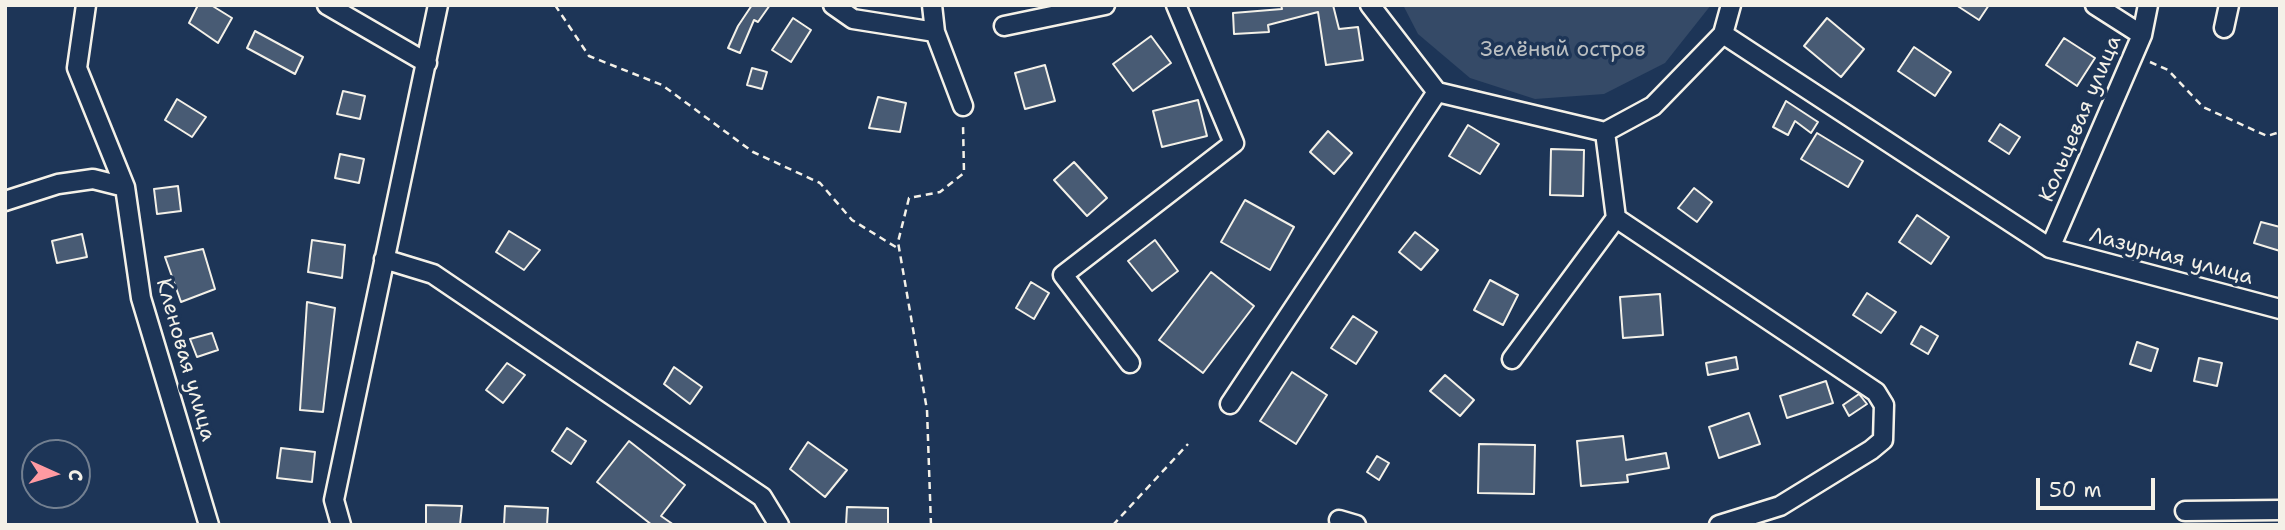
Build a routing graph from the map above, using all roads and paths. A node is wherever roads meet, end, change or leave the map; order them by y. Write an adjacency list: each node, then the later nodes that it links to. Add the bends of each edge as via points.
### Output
1 (86, 5): 25 (street, Кленовая улица, via 77,68)
2 (327, 5): 20 (street)
3 (438, 5): 20 (street)
4 (555, 5): 29 (path, via 589,56 662,85 754,152 820,183 852,220)
5 (833, 5): 16 (street, via 853,19)
6 (932, 5): 16 (street)
7 (1105, 5): 14 (street)
8 (1176, 5): 33 (street, via 1234,143 1063,275)
9 (1370, 5): 21 (street)
10 (1731, 5): 17 (street)
11 (2095, 5): 18 (street)
12 (2148, 5): 18 (street, Кольцевая улица)
13 (2229, 5): 15 (street)
14 (1003, 26)
15 (2224, 28)
16 (935, 32): 22 (street)
17 (1723, 34): 23 (street, via 1653,106); 28 (street, Лазурная улица)
18 (2142, 35): 19 (street, Кольцевая улица)
19 (2133, 56): 24 (path, via 2168,70 2203,107 2267,136); 28 (street, Кольцевая улица)
20 (427, 63): 30 (street)
21 (1437, 92): 23 (street); 34 (street)
22 (963, 106): 29 (path, via 964,173 940,192 909,198)
23 (1605, 132): 27 (street)
24 (2280, 132)
25 (125, 187): 26 (street, via 93,179 58,184); 38 (street, Кленовая улица, via 141,298)
26 (5, 201)
27 (1616, 218): 32 (street); 43 (street, via 1876,392 1884,405 1883,440 1780,506)
28 (2050, 248): 31 (street, Лазурная улица)
29 (899, 249): 41 (path, via 927,410)
30 (384, 259): 39 (street, via 334,499); 40 (street, via 433,274 762,496)
31 (2280, 309)
32 (1512, 359)
33 (1130, 363)
34 (1230, 404)
35 (1188, 444): 42 (path)
36 (2280, 510): 37 (street)
37 (2185, 511)
38 (209, 525)
39 (341, 525)
40 (779, 525)
41 (931, 525)
42 (1113, 525)
43 (1719, 525)

